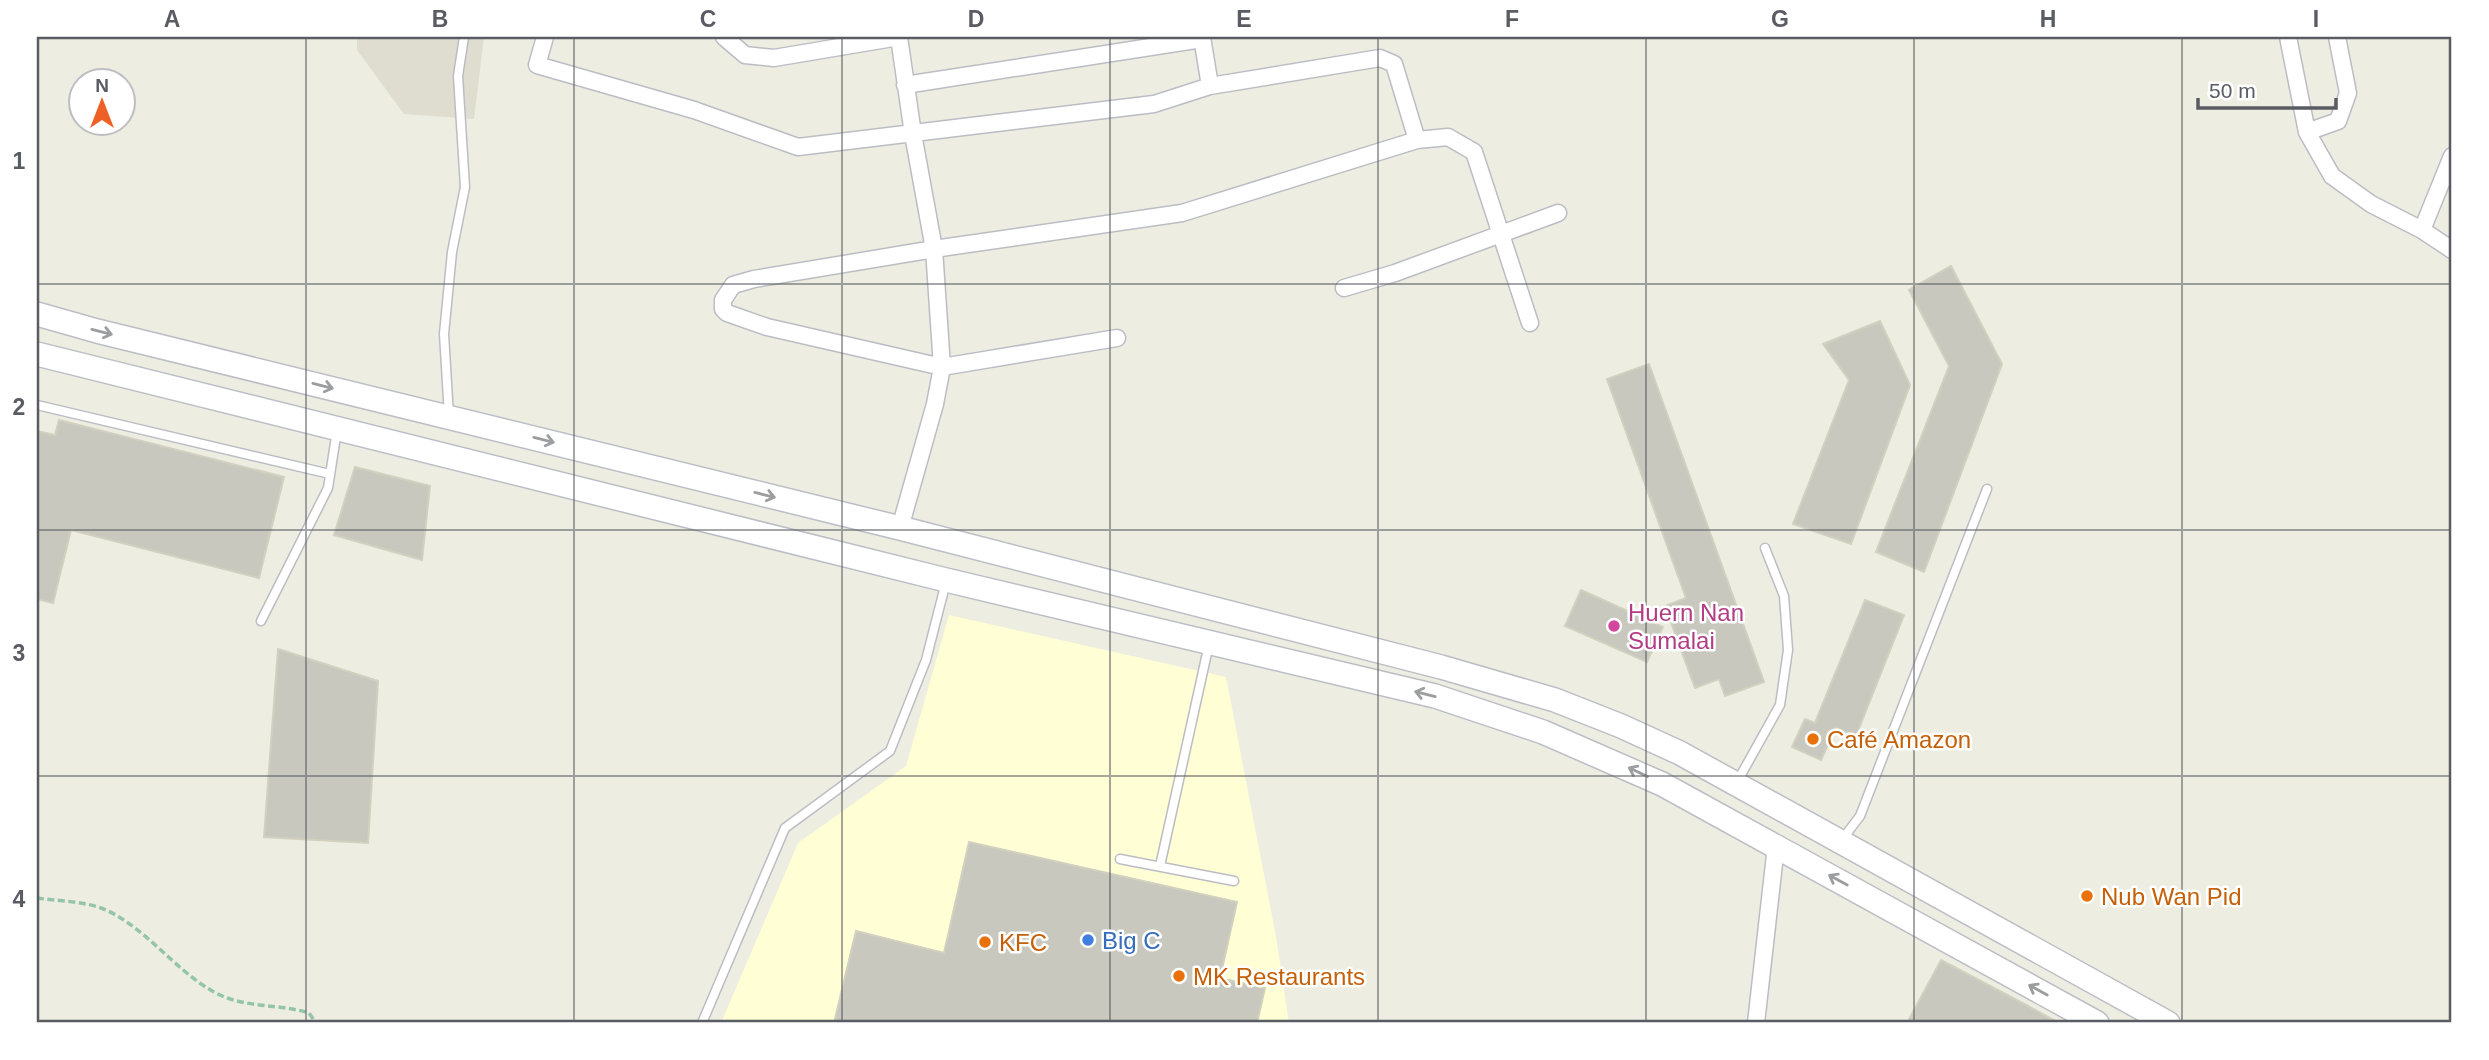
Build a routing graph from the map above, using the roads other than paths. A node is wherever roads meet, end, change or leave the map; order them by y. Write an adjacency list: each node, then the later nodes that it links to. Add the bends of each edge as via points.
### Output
1 (464, 37): 26 (lane, via 458,76 465,187 452,252 444,334)
2 (545, 37): 11 (street, via 537,65 694,110 798,146)
3 (724, 37): 4 (street, via 745,55 774,58)
4 (899, 37): 8 (street)
5 (2288, 37): 10 (street)
6 (2337, 37): 10 (street, via 2348,93 2338,121)
7 (1202, 38): 8 (street); 9 (street)
8 (905, 85): 11 (street)
9 (1210, 86): 11 (street, via 1154,104); 12 (street, via 1380,58 1394,64)
10 (2307, 132): 15 (street, via 2332,176 2371,204)
11 (913, 134): 17 (street)
12 (1417, 139): 16 (street, via 1448,137 1474,152); 17 (street, via 1182,214)
13 (2452, 156): 15 (street)
14 (1558, 213): 16 (street)
15 (2423, 230): 18 (street)
16 (1501, 235): 19 (street); 21 (street)
17 (934, 249): 24 (street); 24 (street, via 754,279 733,285 723,309 767,327)
18 (2452, 250)
19 (1344, 288)
20 (37, 314): 26 (main road, one-way to 26)
21 (1530, 323)
22 (1117, 338): 24 (street)
23 (37, 354): 27 (main road)
24 (942, 367): 30 (street)
25 (37, 405): 28 (lane)
26 (449, 417): 30 (main road, one-way to 30)
27 (337, 428): 28 (lane); 32 (main road)
28 (330, 474): 33 (lane, via 328,488)
29 (1987, 489): 36 (lane, via 1860,816)
30 (900, 528): 35 (main road, via 1519,689 1621,726)
31 (1765, 548): 35 (lane, via 1784,596 1788,650 1780,705)
32 (946, 580): 34 (main road); 41 (lane, via 926,660 890,751 785,828)
33 (261, 621)
34 (1209, 642): 37 (main road, one-way to 34, via 1644,775 1510,719 1435,696); 39 (lane)
35 (1737, 783): 36 (main road)
36 (1841, 841): 44 (main road)
37 (1776, 846): 42 (street); 43 (main road, one-way to 37)
38 (1120, 859): 39 (lane)
39 (1160, 866): 40 (lane)
40 (1234, 881)
41 (702, 1023)
42 (1756, 1023)
43 (2097, 1023)
44 (2168, 1023)

